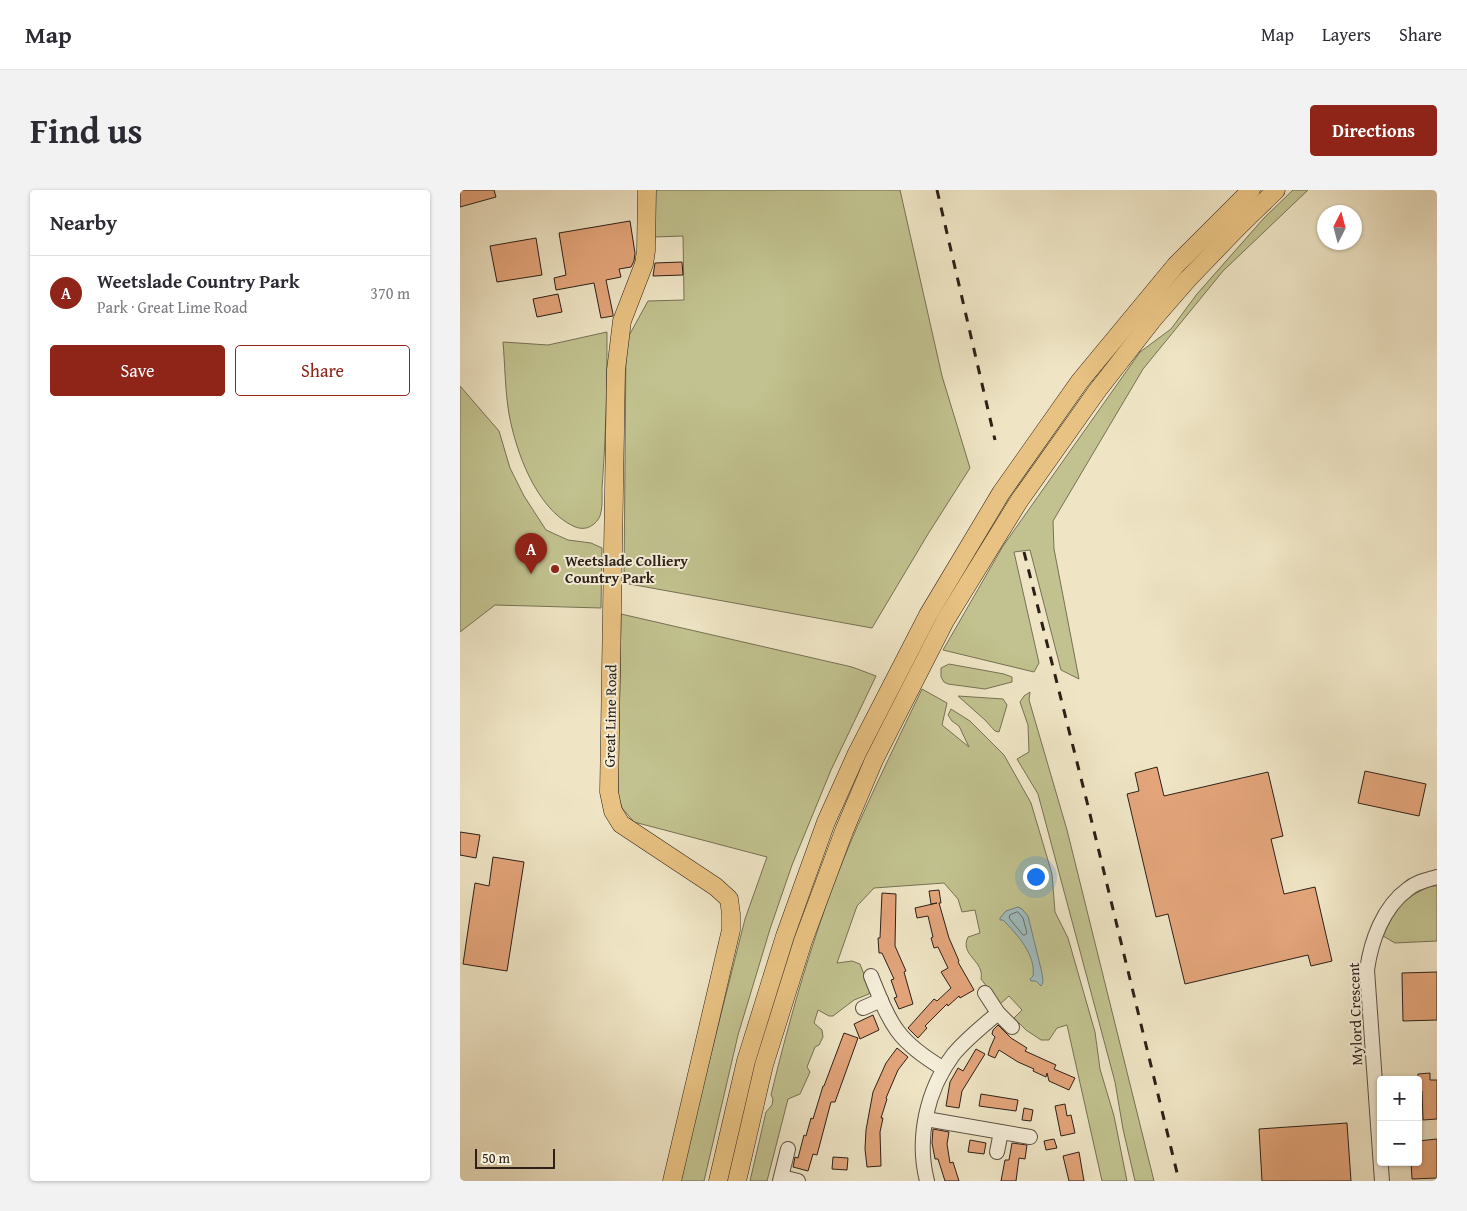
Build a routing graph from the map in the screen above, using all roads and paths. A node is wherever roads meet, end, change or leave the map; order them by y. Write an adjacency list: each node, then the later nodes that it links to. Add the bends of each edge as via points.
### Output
1 (647, 190): 19 (main road, Great Lime Road, via 644,264 622,321 616,370 609,792 613,811 622,824 716,887 729,898 731,914)
2 (1251, 190): 4 (main road, via 1176,265 1080,381 1001,493)
3 (1276, 190): 4 (main road, via 1154,318)
4 (936, 618): 20 (main road, via 889,688 826,822 784,936 746,1061); 21 (main road, via 905,699 874,760 844,831 803,941 764,1065)
5 (1437, 877): 24 (street, Mylord Crescent, via 1409,888 1396,899 1380,924 1366,970)
6 (871, 976): 8 (street)
7 (985, 994): 10 (street)
8 (881, 1000): 9 (street); 12 (street, via 907,1044)
9 (863, 1008)
10 (998, 1012): 11 (street); 12 (street, via 967,1040)
11 (1012, 1027)
12 (944, 1069): 13 (street, via 933,1090)
13 (926, 1119): 14 (street); 23 (street, via 923,1152)
14 (1001, 1132): 15 (street); 17 (street)
15 (1030, 1137)
16 (788, 1149): 18 (street)
17 (997, 1152)
18 (781, 1179): 22 (street)
19 (672, 1181)
20 (718, 1181)
21 (737, 1181)
22 (798, 1181)
23 (927, 1181)
24 (1382, 1181)

